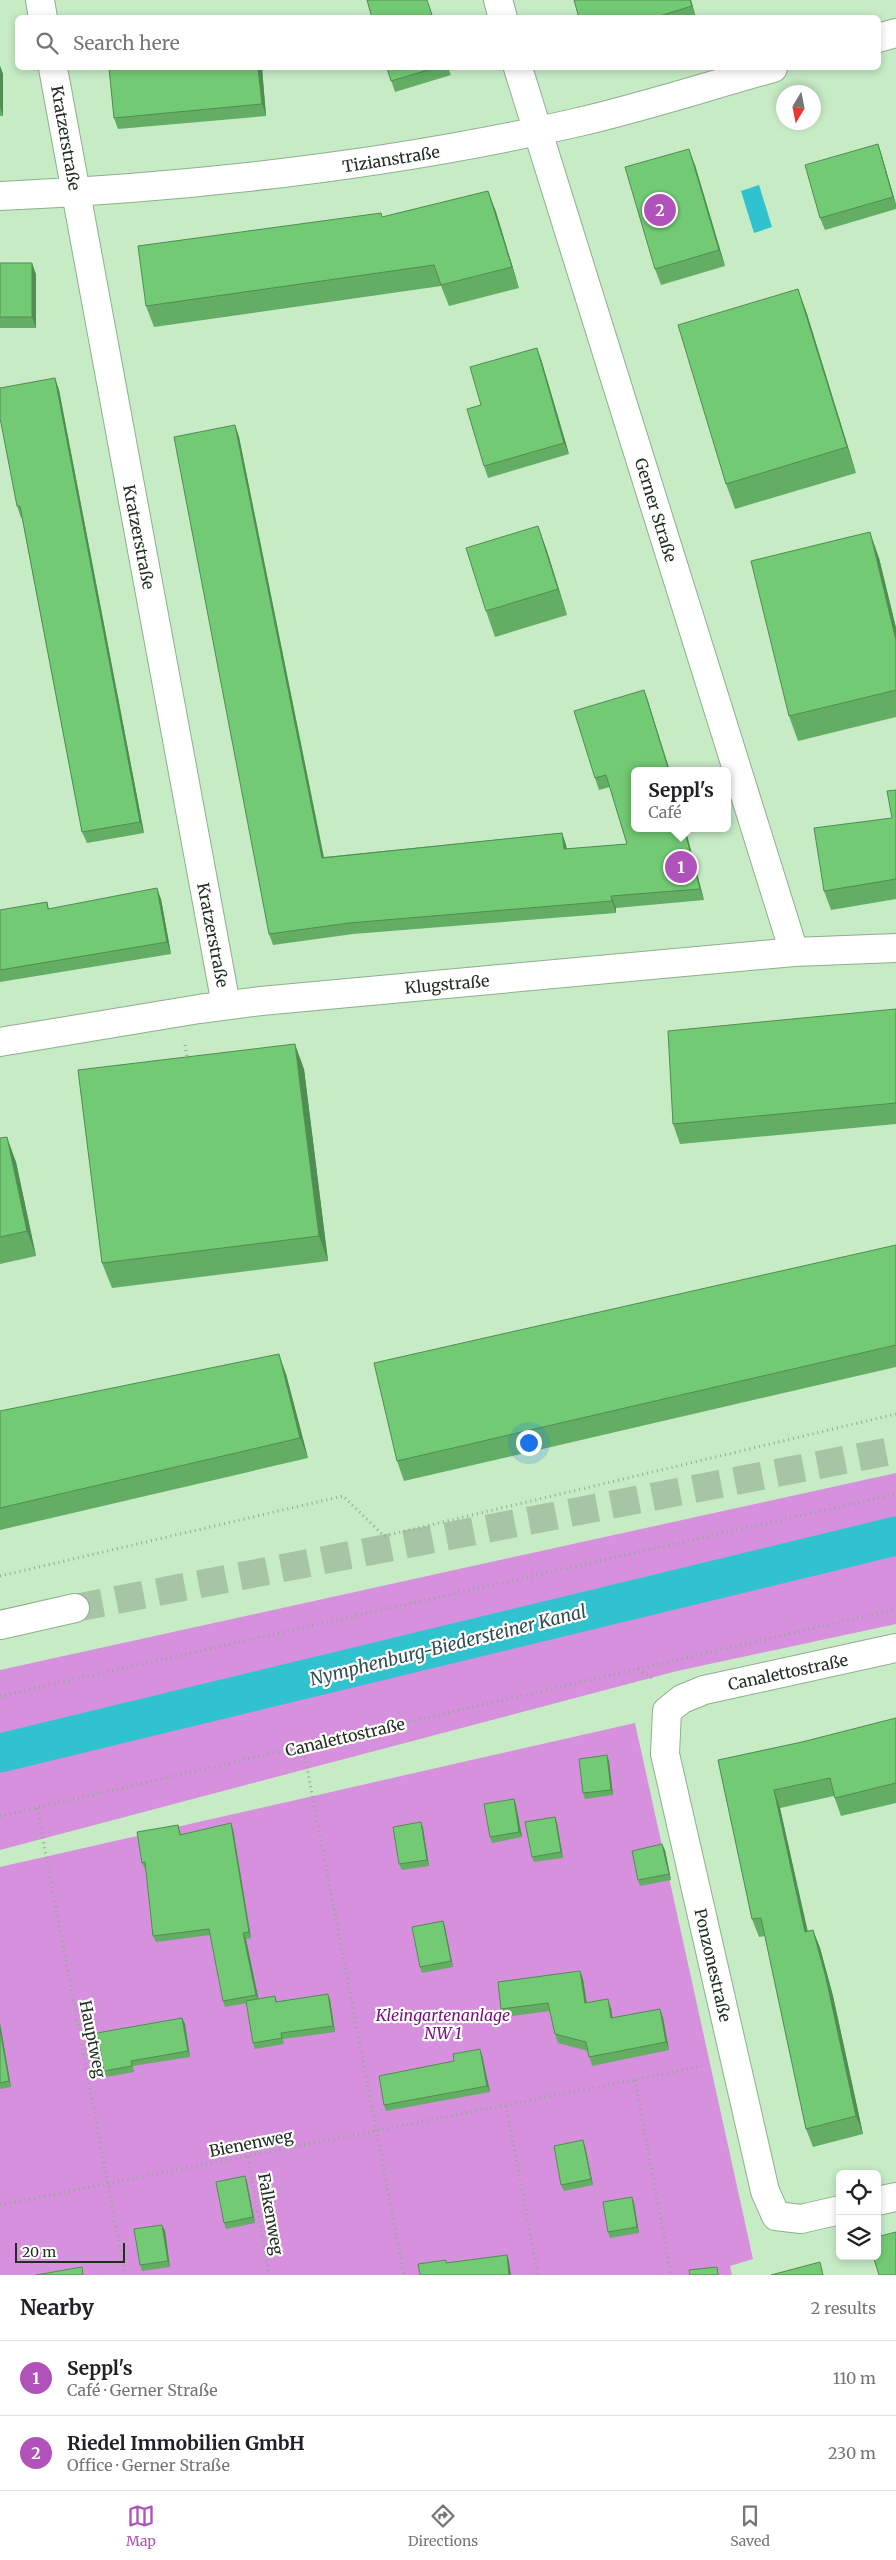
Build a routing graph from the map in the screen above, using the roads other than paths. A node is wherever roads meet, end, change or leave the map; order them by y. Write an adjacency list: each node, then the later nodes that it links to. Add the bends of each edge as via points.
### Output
1 (40, 0): 3 (street)
2 (498, 0): 4 (street)
3 (42, 15)
4 (502, 15)
5 (896, 32): 6 (street)
6 (881, 37)
7 (53, 70): 11 (street, Kratzerstraße)
8 (519, 70): 10 (street, Gerner Straße)
9 (766, 70): 10 (street, Tizianstraße, via 581,122)
10 (537, 131): 11 (street, Tizianstraße, via 386,161 269,177); 14 (street, Gerner Straße)
11 (76, 192): 12 (street, Tizianstraße); 15 (street, Kratzerstraße)
12 (0, 196)
13 (896, 948): 14 (street, Klugstraße)
14 (794, 952): 15 (street, Klugstraße)
15 (226, 1006): 16 (street, Klugstraße)
16 (0, 1042)
17 (76, 1608): 18 (street)
18 (0, 1625)
19 (896, 1648): 20 (street, Canalettostraße, via 704,1690)
20 (674, 1705): 23 (street, Ponzonestraße, via 665,1754 764,2191 776,2216 801,2219)
21 (896, 2197): 22 (street)
22 (881, 2200)
23 (836, 2211)

